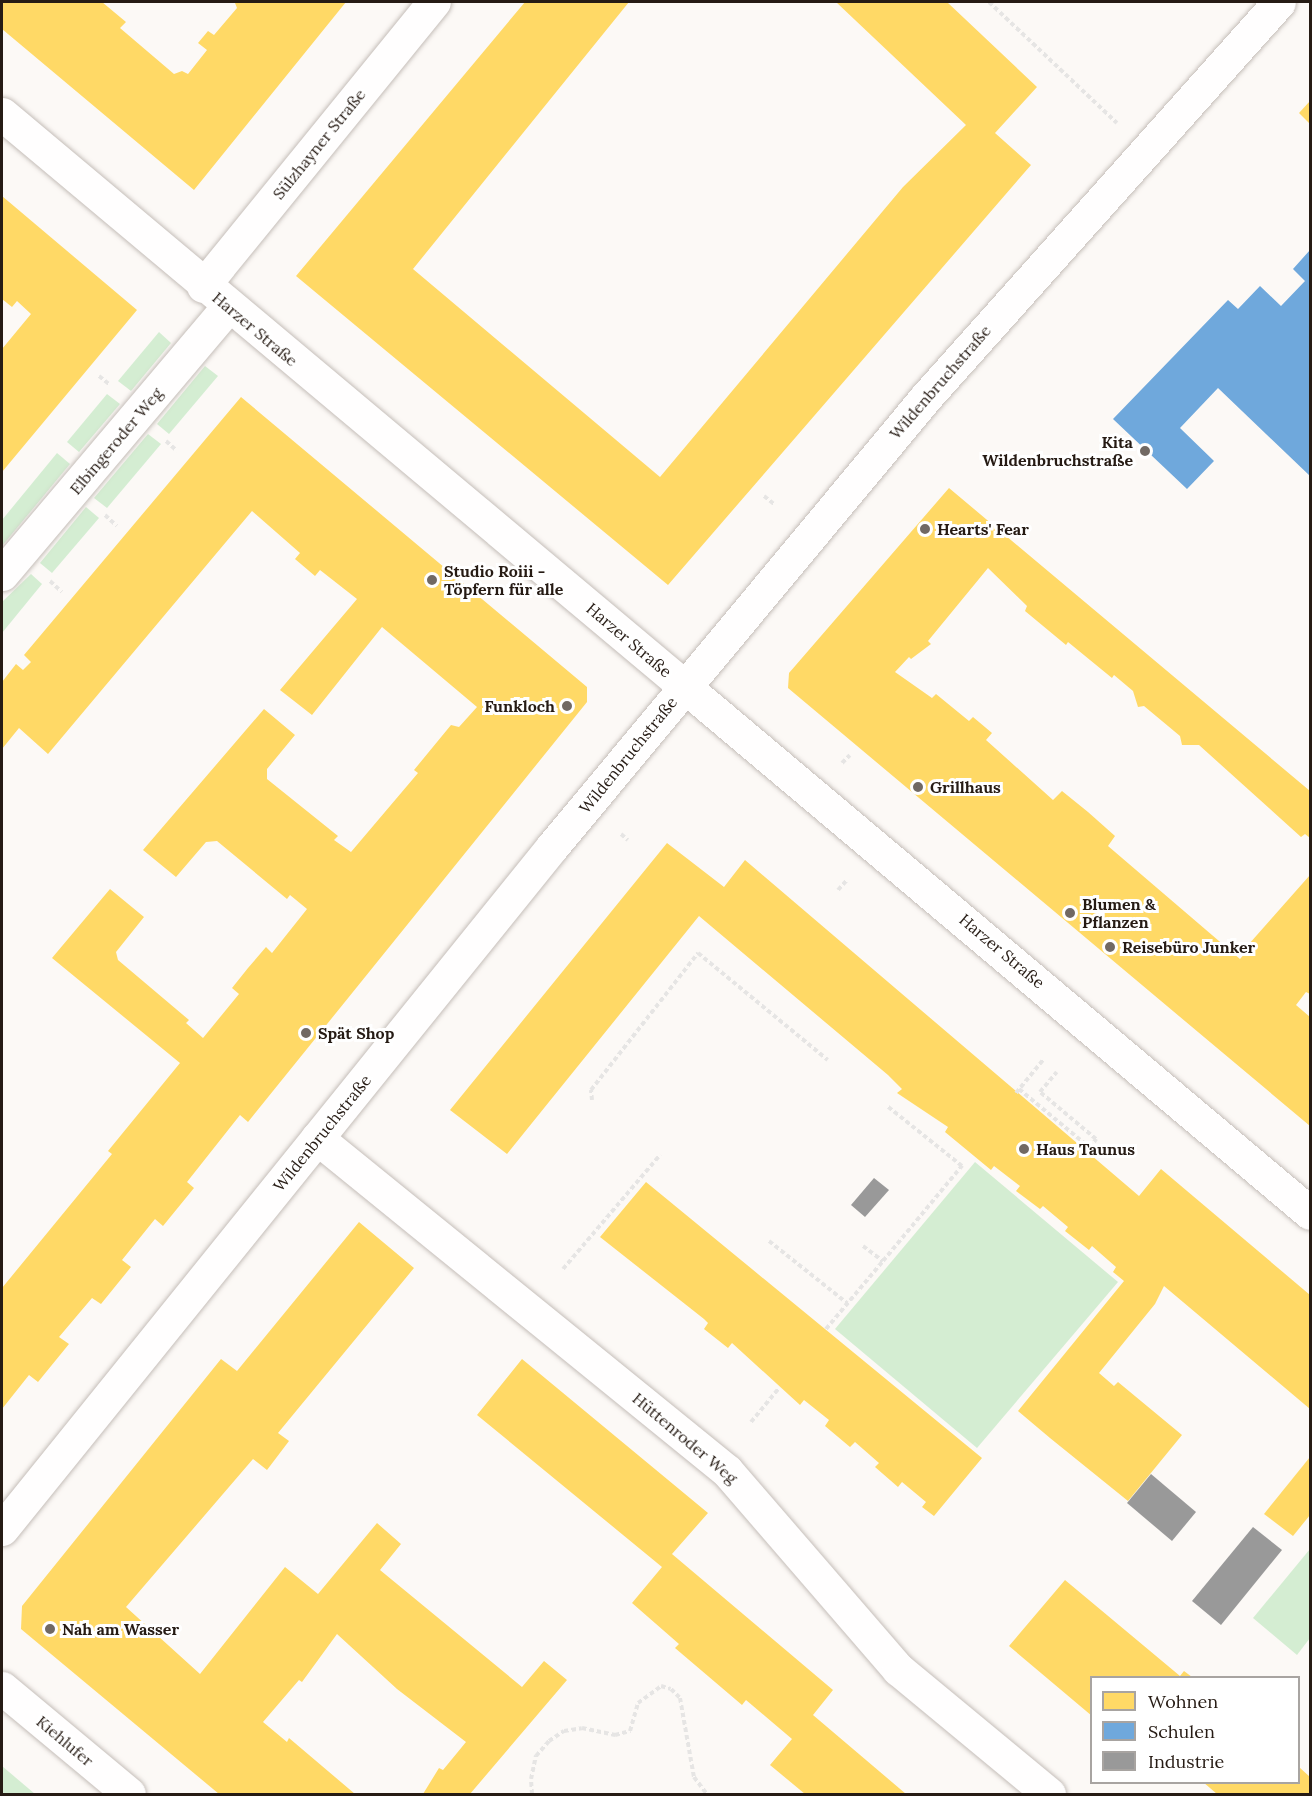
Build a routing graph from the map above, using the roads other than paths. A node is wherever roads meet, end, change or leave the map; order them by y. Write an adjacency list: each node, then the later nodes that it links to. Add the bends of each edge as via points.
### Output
1 (434, 2): 4 (street, Sülzhayner Straße)
2 (1279, 2): 7 (street, Wildenbruchstraße, via 964,353)
3 (2, 114): 4 (street, Harzer Straße)
4 (203, 286): 5 (street, Harzer Straße)
5 (228, 307): 6 (street, Elbingeroder Weg); 7 (street, Harzer Straße)
6 (2, 574)
7 (684, 686): 8 (street, Wildenbruchstraße); 9 (street, Harzer Straße)
8 (318, 1138): 10 (street, Wildenbruchstraße); 13 (street, Hüttenroder Weg, via 727,1471 898,1669)
9 (1311, 1213)
10 (2, 1529)
11 (2, 1688): 12 (street, Kiehlufer)
12 (129, 1794)
13 (1048, 1794)

